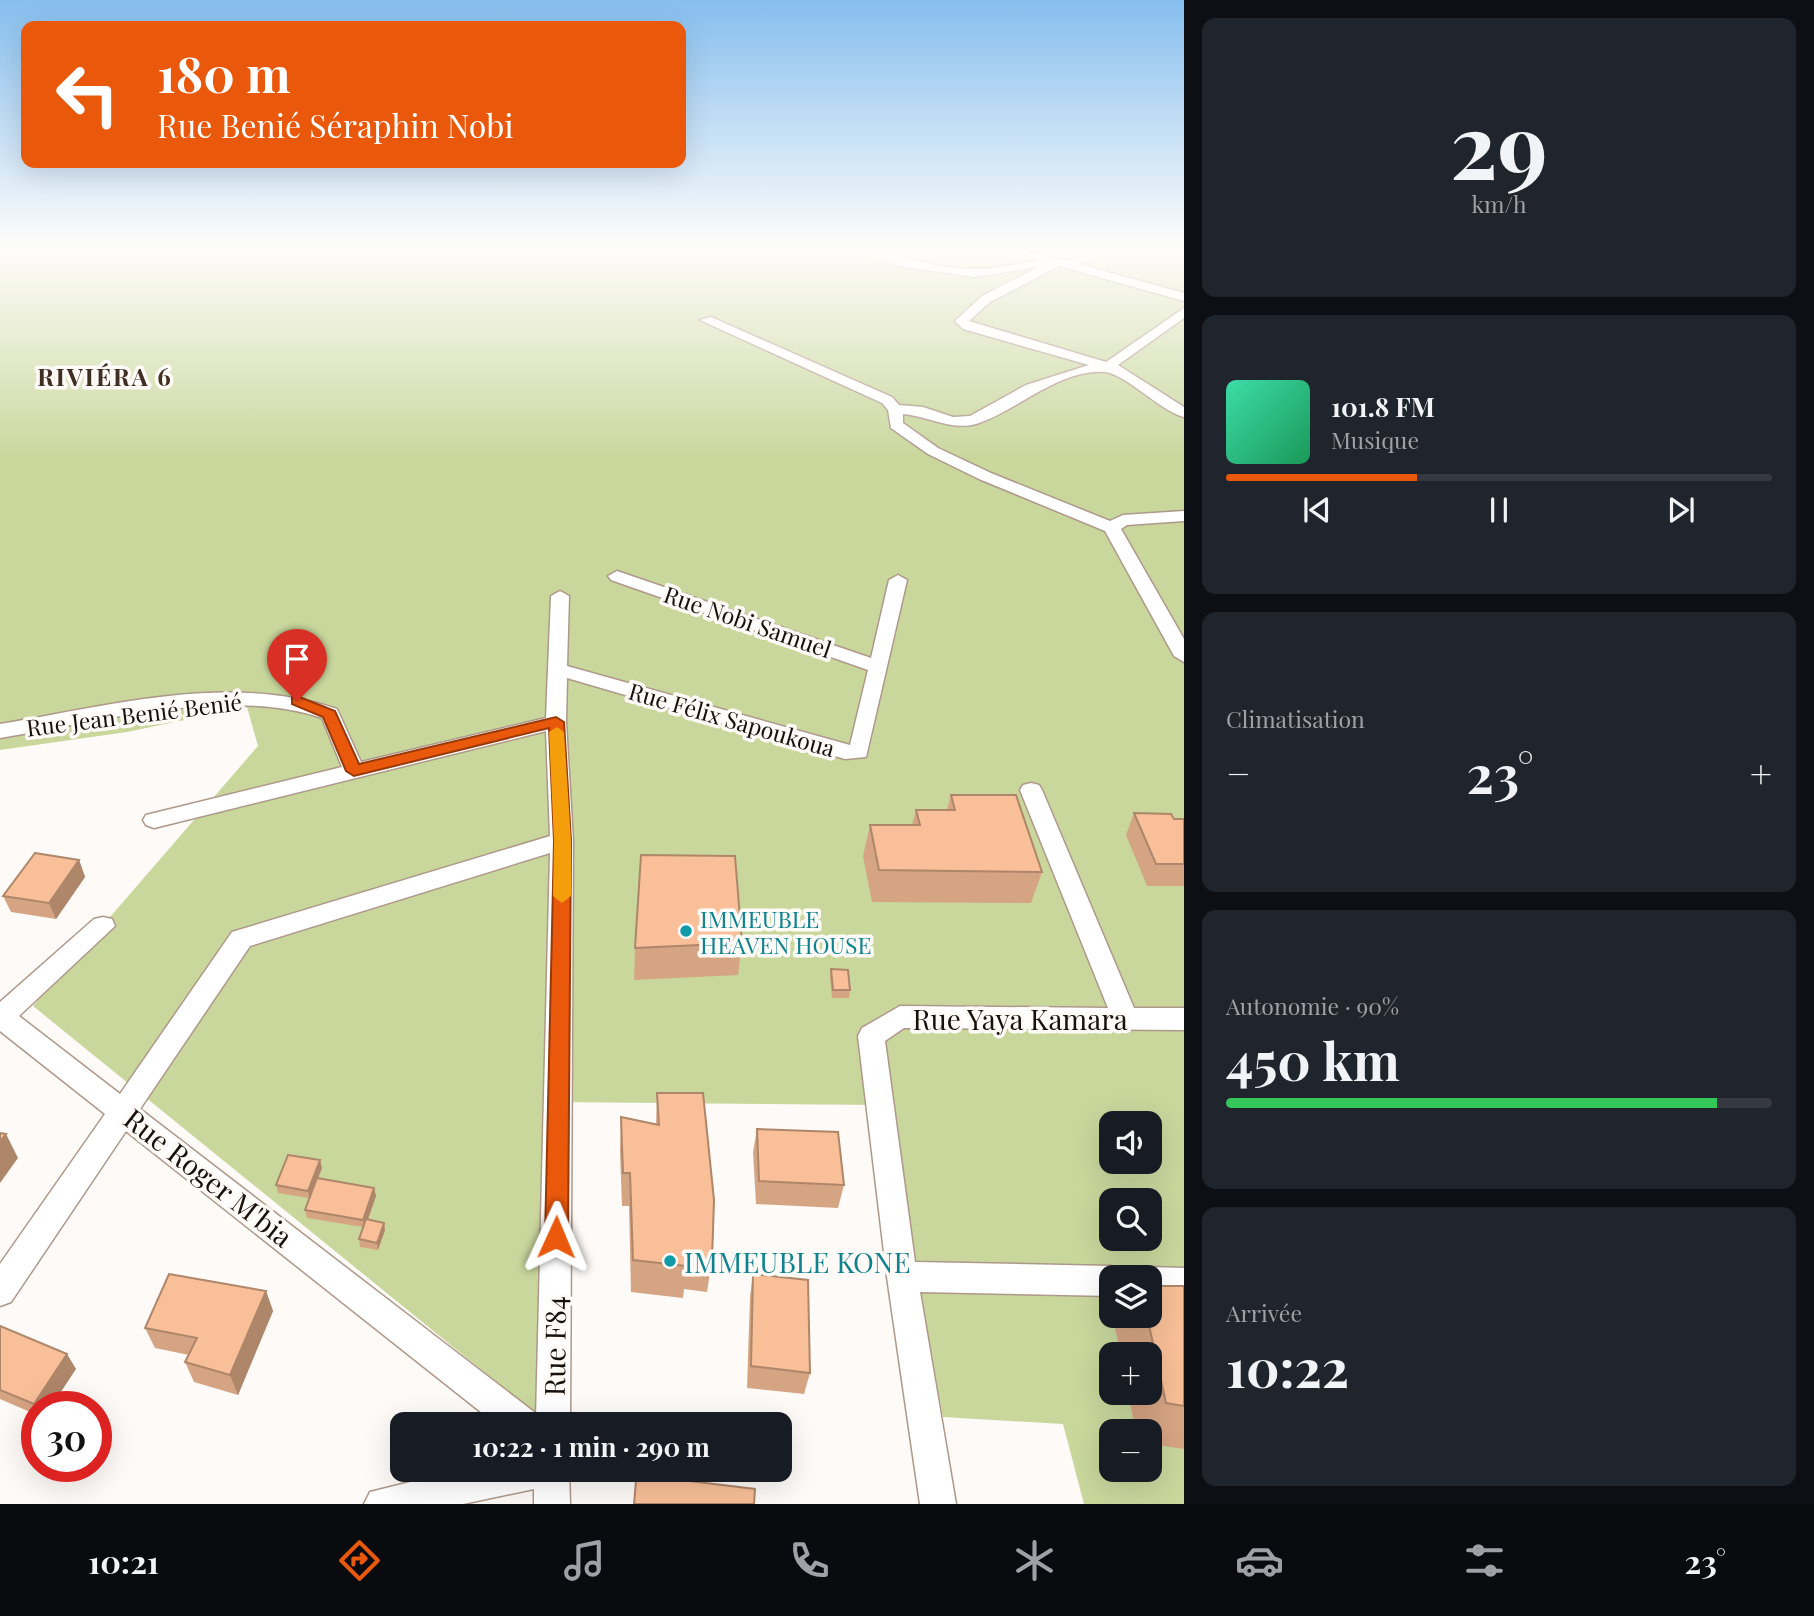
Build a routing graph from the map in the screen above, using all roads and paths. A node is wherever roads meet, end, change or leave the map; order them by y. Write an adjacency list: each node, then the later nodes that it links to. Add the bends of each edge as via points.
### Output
1 (706, 320): 5 (street, via 887,400)
2 (962, 320): 4 (street)
3 (1174, 320): 4 (street, via 1116,358)
4 (1111, 368): 5 (street, via 1088,369 1031,388 973,420 952,421 923,411); 6 (street)
5 (895, 409): 8 (street, via 896,425 933,451)
6 (1184, 413)
7 (1184, 516): 8 (street, via 1123,520)
8 (1112, 528): 12 (street)
9 (617, 576): 13 (street, Rue Nobi Samuel)
10 (898, 580): 13 (street, Rue Félix Sapoukoua)
11 (560, 596): 14 (street, Rue F84)
12 (1184, 656)
13 (878, 667): 14 (street, Rue Félix Sapoukoua, via 859,752 845,752)
14 (558, 669): 15 (street, Rue F84)
15 (556, 722): 17 (street); 20 (street, Rue F84)
16 (0, 730): 17 (street, Rue Jean Benié Benié, via 211,701 297,701 330,714)
17 (354, 771): 19 (street)
18 (1031, 790): 22 (street)
19 (154, 820)
20 (562, 841): 24 (street, via 241,939); 31 (street, Rue F84)
21 (103, 926): 24 (street, Rue Roger M'bia, via 1,1017)
22 (1125, 1018): 23 (street, Rue Yaya Kamara); 25 (street, Rue Yaya Kamara, via 900,1017 871,1036)
23 (1184, 1019)
24 (123, 1109): 29 (street); 30 (street, Rue Roger M'bia)
25 (902, 1277): 26 (street); 36 (street, Rue Yaya Kamara)
26 (1099, 1281)
27 (1162, 1282): 28 (street)
28 (1184, 1283)
29 (2, 1285)
30 (507, 1412)
31 (553, 1412)
32 (484, 1482): 34 (street)
33 (552, 1482): 35 (street)
34 (382, 1504)
35 (552, 1504)
36 (938, 1504)

